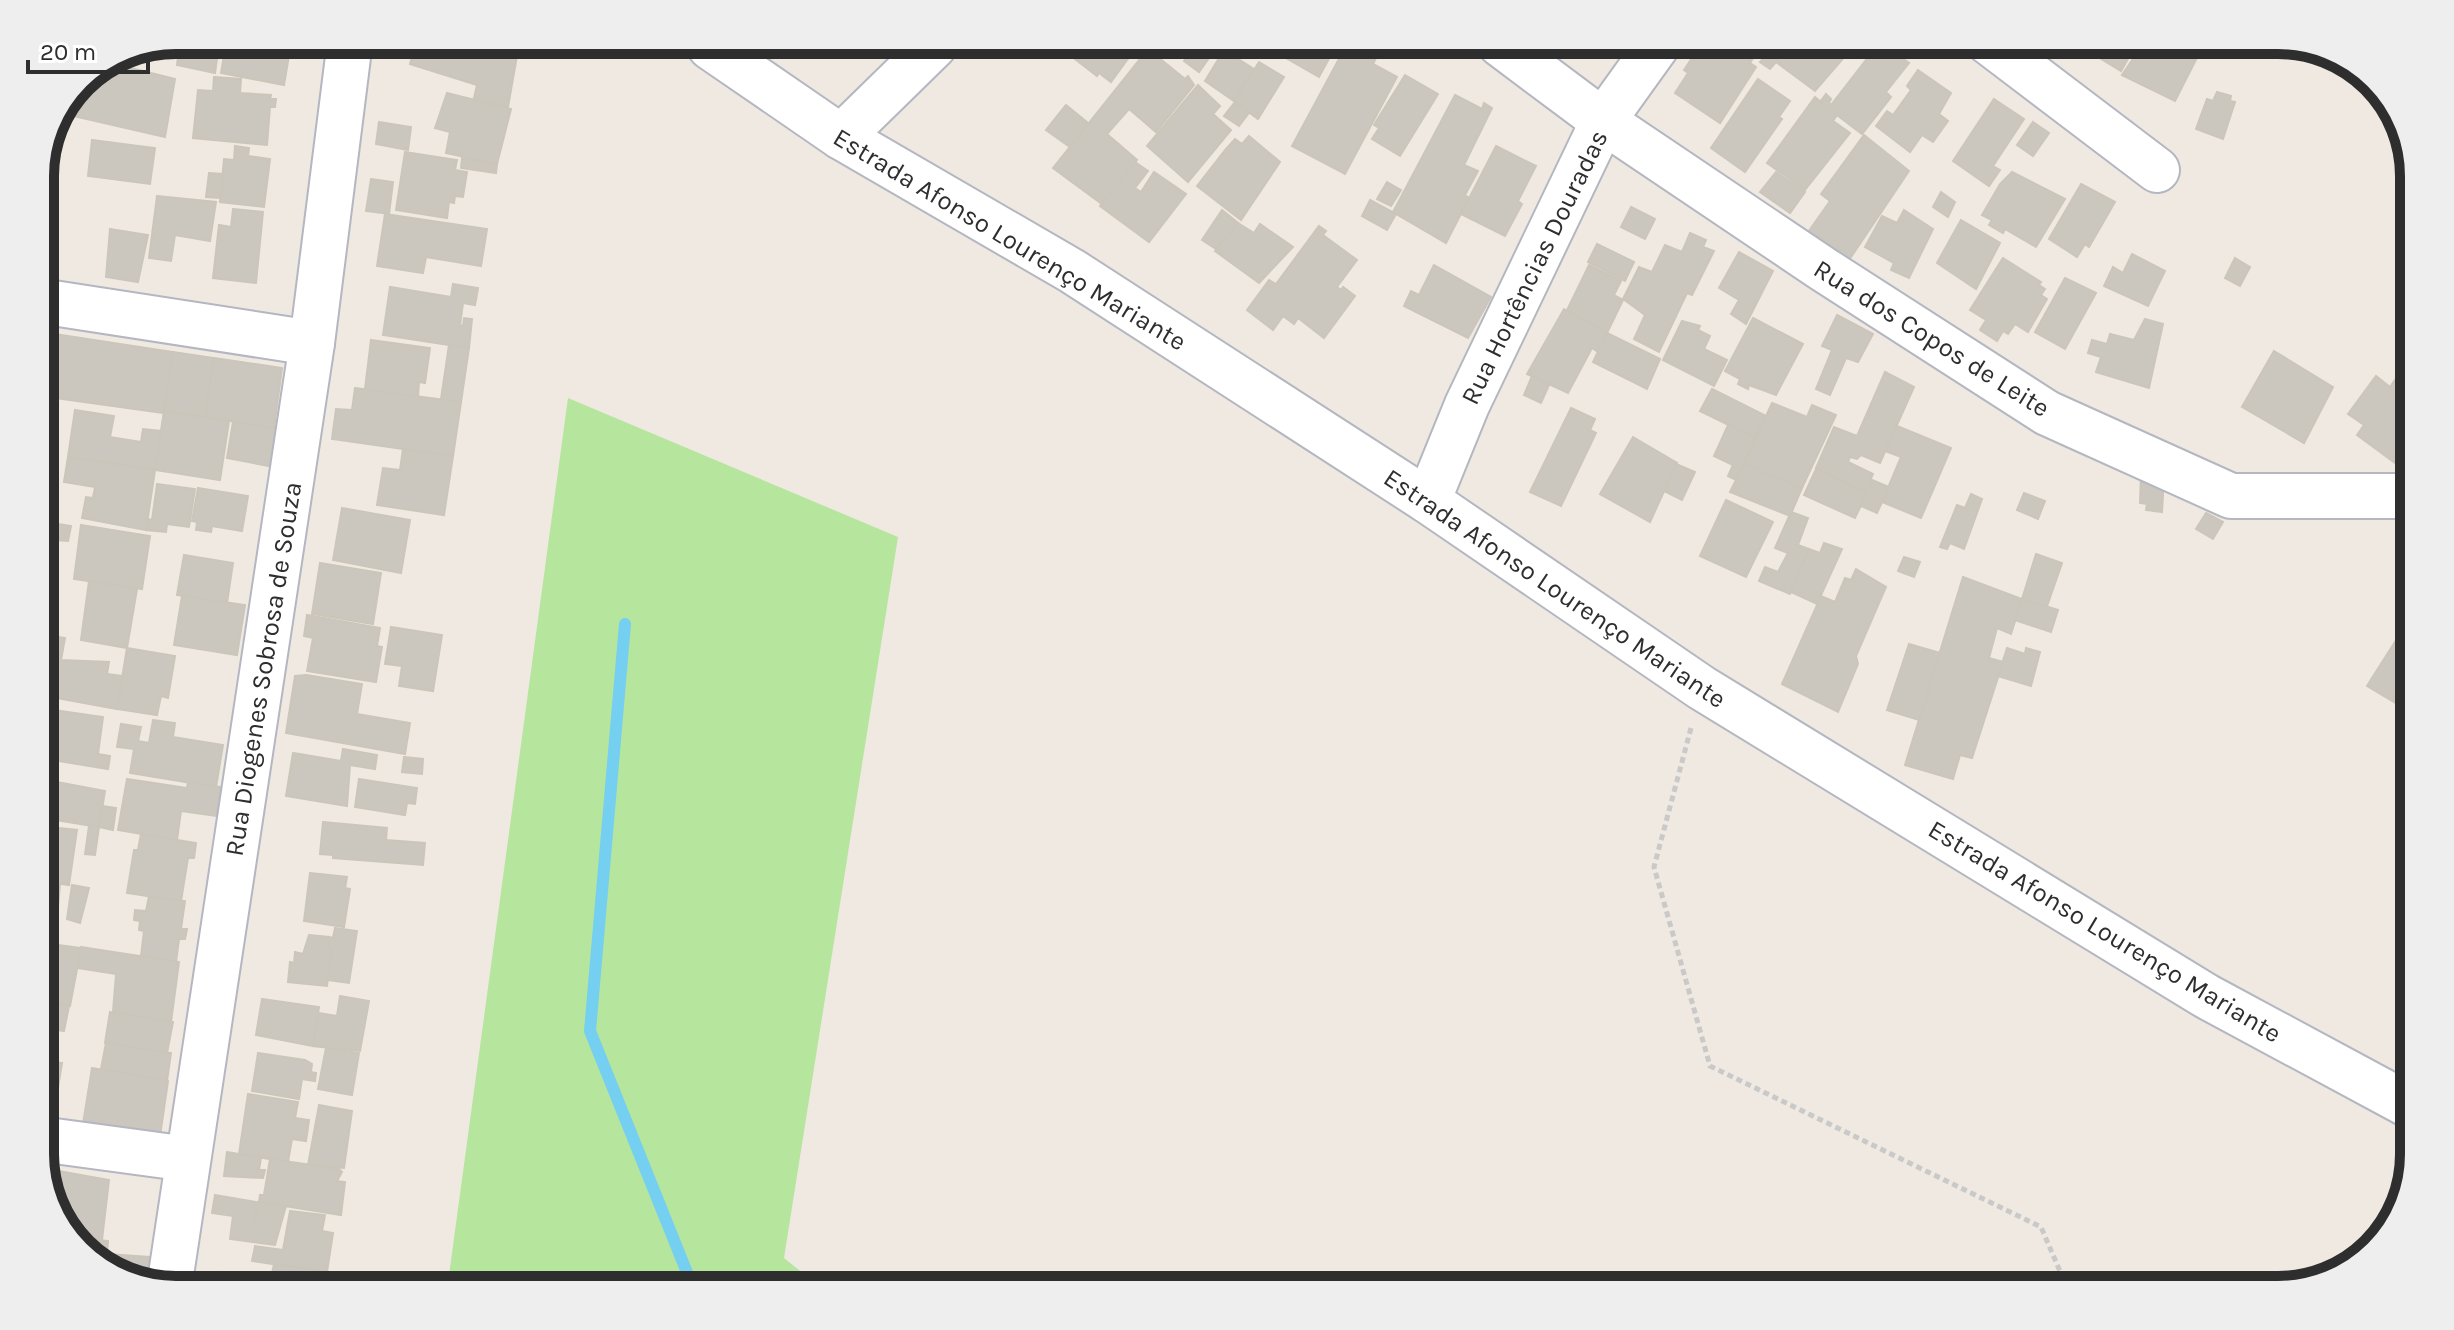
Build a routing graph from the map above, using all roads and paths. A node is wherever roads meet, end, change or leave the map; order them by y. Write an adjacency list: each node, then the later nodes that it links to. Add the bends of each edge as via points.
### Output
1 (348, 54): 11 (street, Rua Diogenes Sobrosa de Souza)
2 (720, 54): 8 (street, Estrada Afonso Lourenço Mariante)
3 (926, 54): 8 (street)
4 (1513, 54): 7 (street, Rua dos Copos de Leite)
5 (1651, 54): 7 (street, Rua Hortências Douradas)
6 (2004, 54): 9 (street)
7 (1603, 121): 12 (street, Rua dos Copos de Leite, via 2047,413 2231,496); 13 (street, Rua Hortências Douradas, via 1467,405)
8 (841, 137): 13 (street, Estrada Afonso Lourenço Mariante, via 1072,271)
9 (2157, 170)
10 (54, 303): 11 (street)
11 (312, 343): 17 (street, Rua Diogenes Sobrosa de Souza)
12 (2400, 496)
13 (1428, 501): 14 (street, Estrada Afonso Lourenço Mariante)
14 (1702, 688): 15 (street, Estrada Afonso Lourenço Mariante, via 2206,996); 19 (path, via 1654,867 1710,1066 2041,1227)
15 (2400, 1100)
16 (54, 1141): 17 (street)
17 (188, 1159): 18 (street, Rua Diogenes Sobrosa de Souza)
18 (171, 1276)
19 (2062, 1276)

